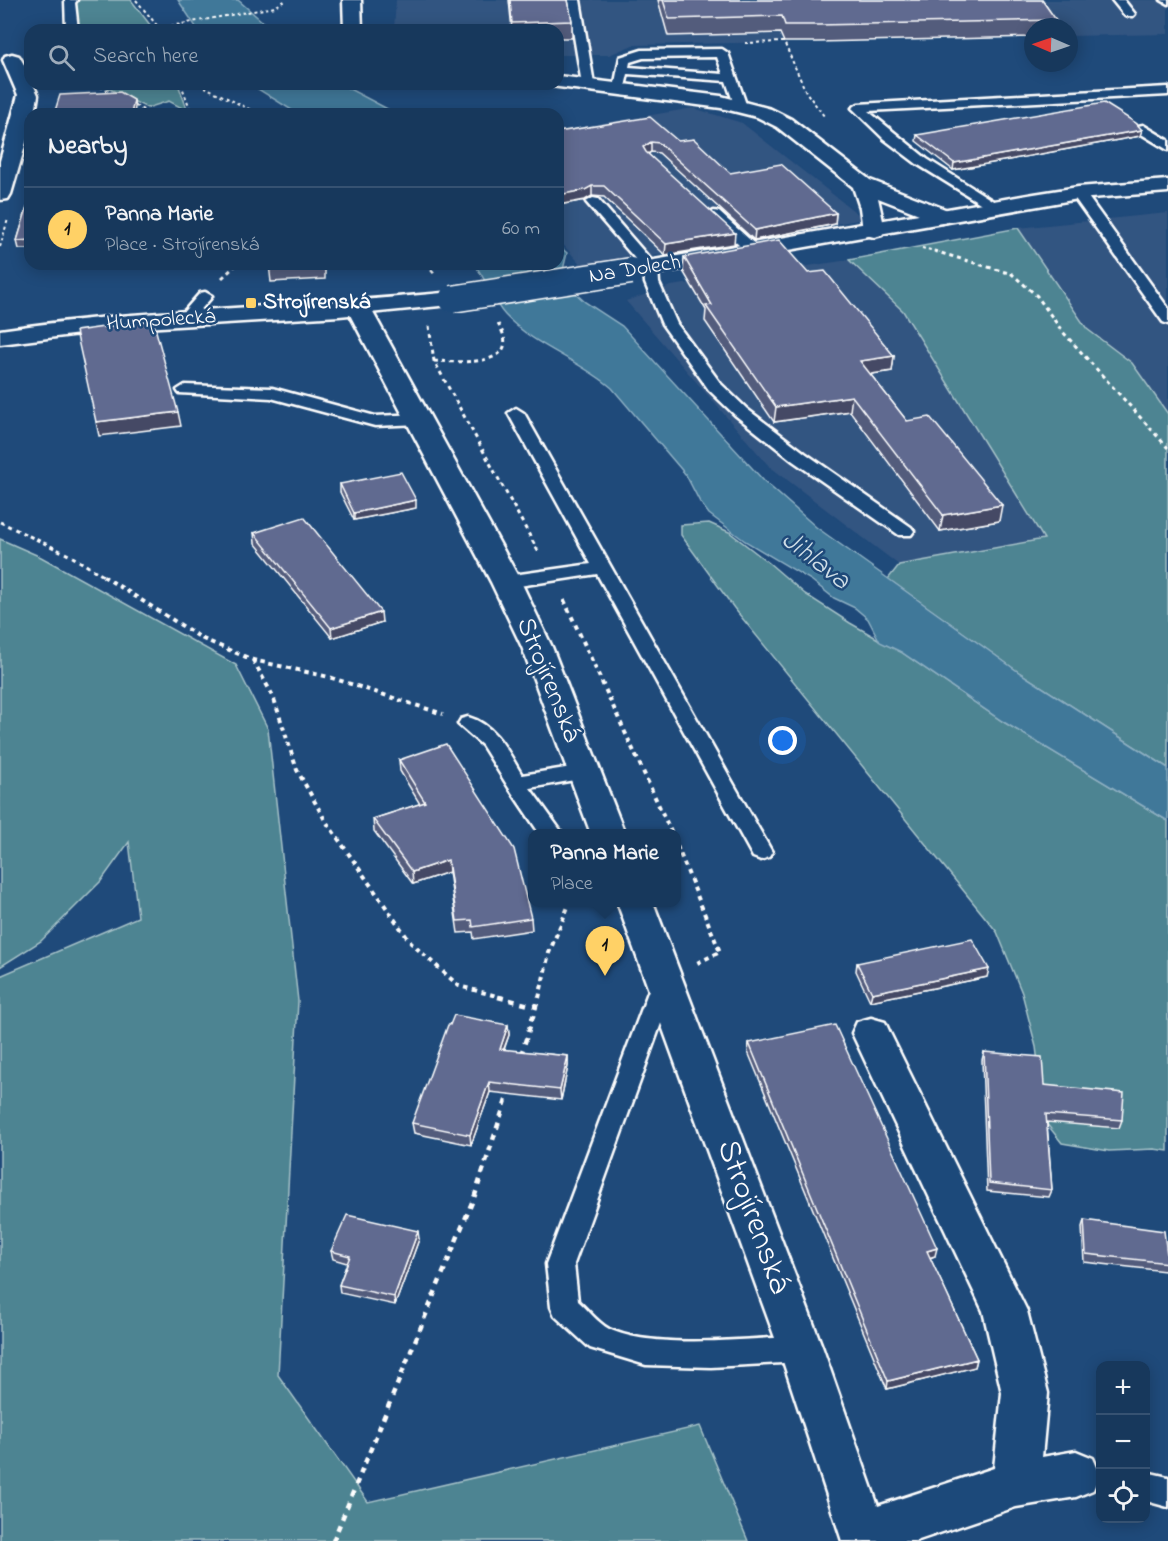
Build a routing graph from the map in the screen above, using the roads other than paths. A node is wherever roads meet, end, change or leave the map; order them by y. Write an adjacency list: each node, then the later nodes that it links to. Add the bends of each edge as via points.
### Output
1 (352, 0): 7 (street)
2 (574, 0): 11 (lane)
3 (1118, 0): 5 (lane)
4 (70, 1): 6 (lane)
5 (1129, 14)
6 (72, 24)
7 (352, 24)
8 (731, 78): 9 (lane); 9 (lane, via 722,53 642,54 624,60); 14 (lane)
9 (621, 79): 11 (street); 14 (street)
10 (564, 82): 11 (street)
11 (588, 84)
12 (26, 90): 15 (street)
13 (1168, 91): 25 (lane, via 858,108 879,130 913,155)
14 (741, 107): 19 (street, via 783,123)
15 (26, 108)
16 (24, 116): 22 (street)
17 (1143, 129): 18 (lane)
18 (1168, 146)
19 (863, 184): 26 (street); 27 (street)
20 (1168, 186): 21 (street, Na Dolech)
21 (1078, 193): 25 (street, Na Dolech); 33 (lane)
22 (0, 194)
23 (593, 202): 29 (lane)
24 (703, 205): 28 (lane)
25 (993, 207): 26 (street, Na Dolech)
26 (942, 216): 27 (street, Na Dolech)
27 (874, 230): 28 (street, Na Dolech)
28 (754, 251): 29 (street, Na Dolech)
29 (641, 269): 31 (street, Na Dolech, bridge, via 452,299); 38 (lane, via 670,324 715,387 799,457)
30 (205, 296): 32 (lane)
31 (359, 309): 32 (street, Humpolecká); 37 (street, Strojírenská)
32 (185, 319): 34 (street, Humpolecká)
33 (1168, 319)
34 (0, 337)
35 (185, 390): 37 (lane, via 272,393 375,421)
36 (516, 413): 39 (lane)
37 (420, 419): 40 (street, Strojírenská)
38 (905, 531)
39 (602, 568): 40 (lane); 46 (lane)
40 (506, 582): 42 (street, Strojírenská, via 537,646)
41 (468, 724): 43 (lane, via 490,740)
42 (584, 772): 43 (lane); 45 (street, Strojírenská)
43 (516, 783): 44 (lane)
44 (548, 829)
45 (606, 829)
46 (761, 852)
47 (636, 907): 48 (street, Strojírenská)
48 (665, 979): 50 (street, Strojírenská); 50 (lane, via 560,1264 565,1307 600,1339 646,1352 711,1354)
49 (871, 1033): 52 (street, via 1005,1311 1025,1393)
50 (801, 1349): 55 (street, Strojírenská)
51 (1088, 1476): 52 (street, Strojírenská)
52 (1016, 1484): 55 (street, Strojírenská)
53 (1150, 1489): 54 (lane)
54 (1168, 1492)
55 (865, 1538)

